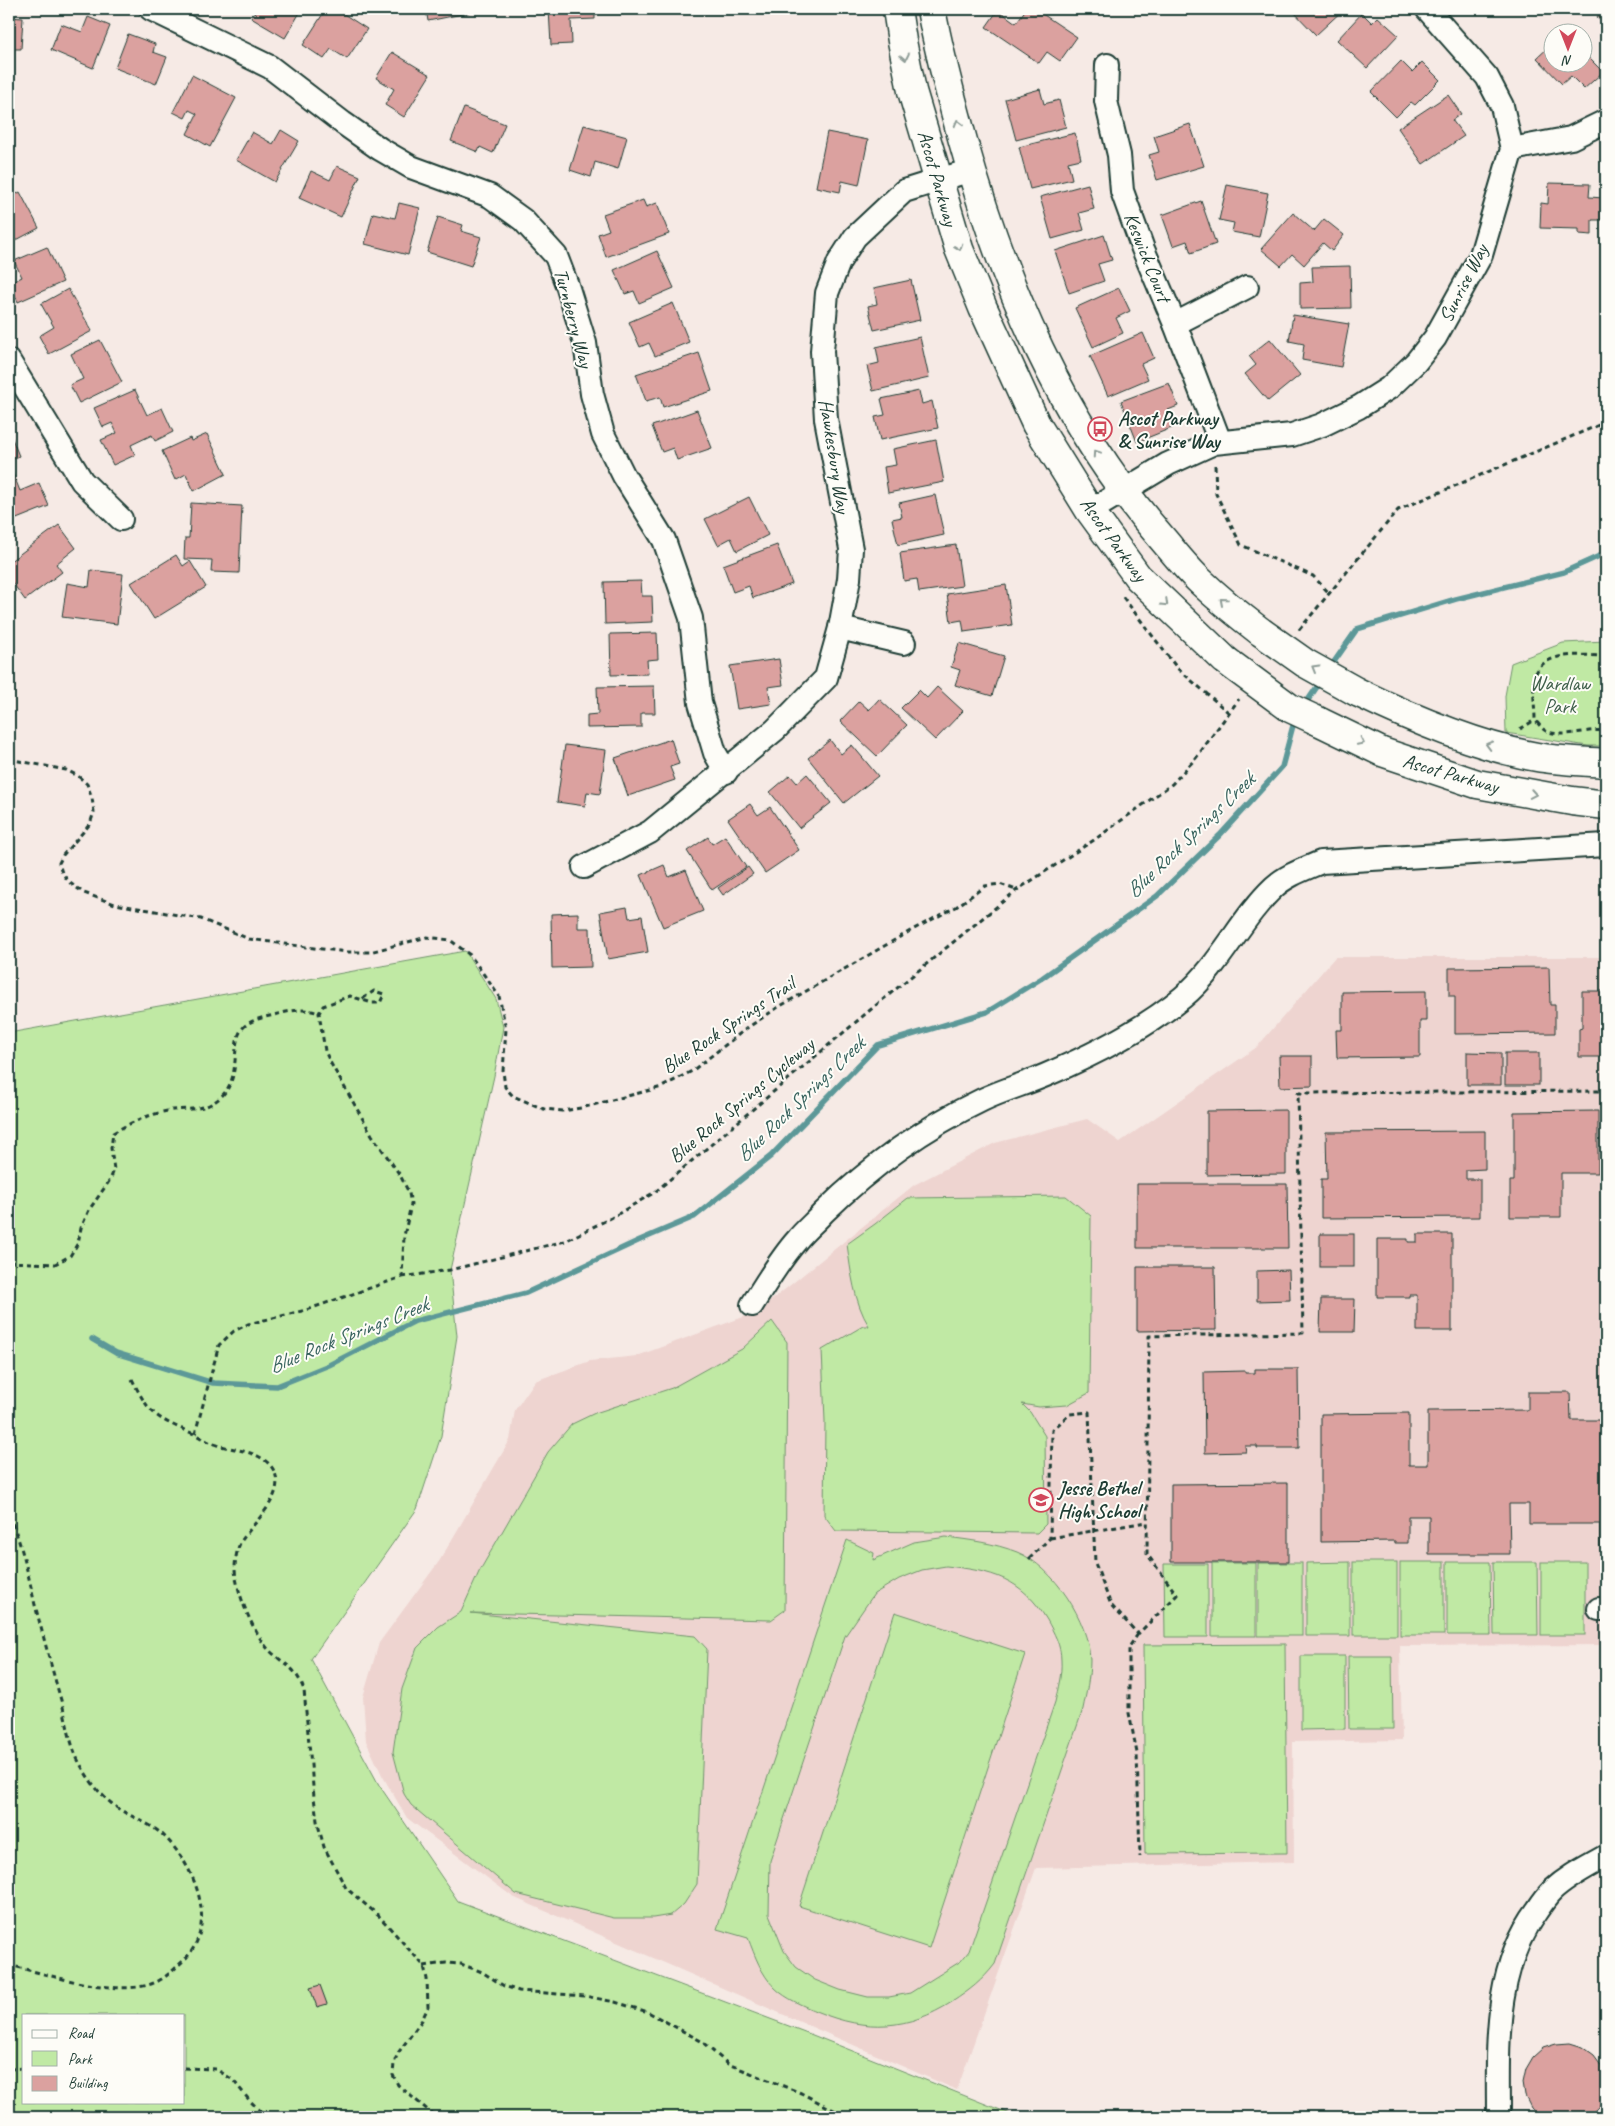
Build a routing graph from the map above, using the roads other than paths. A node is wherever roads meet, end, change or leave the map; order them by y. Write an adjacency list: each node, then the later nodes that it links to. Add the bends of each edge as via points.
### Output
1 (151, 9): 20 (street, Turnberry Way, via 270,67 343,123 411,167 490,196 523,220 556,256 584,343 592,394 603,434 624,476 664,540 691,618 700,703 715,753)
2 (897, 9): 9 (main road, Ascot Parkway, one-way to 9, via 912,91)
3 (931, 9): 8 (main road, Ascot Parkway, one-way to 3, via 945,76)
4 (1426, 9): 7 (street, Sunrise Way, via 1487,77 1502,106)
5 (1107, 65): 11 (street, Keswick Court, via 1106,101 1120,155 1122,191)
6 (1606, 120): 7 (street, via 1571,138)
7 (1512, 149): 13 (street, Sunrise Way, via 1481,255 1435,338 1416,362 1389,388 1359,408 1322,425 1292,435)
8 (971, 170): 9 (street, Hawkesbury Way); 14 (main road, Ascot Parkway, one-way to 8, via 1085,436 1058,386 995,246)
9 (938, 179): 15 (main road, Ascot Parkway, one-way to 15, via 959,249 1005,359 1036,424); 17 (street, Hawkesbury Way, via 904,191 855,237 839,262 827,293 822,351 826,419 851,549)
10 (1247, 288): 11 (street)
11 (1175, 324): 13 (street, Keswick Court)
12 (9, 361): 16 (street, via 82,481)
13 (1217, 442): 14 (street, Sunrise Way, via 1168,464)
14 (1124, 492): 15 (street, Sunrise Way); 19 (main road, Ascot Parkway, one-way to 14, bridge, via 1538,757 1481,742 1384,705 1305,663 1261,632 1199,580)
15 (1090, 511): 21 (main road, Ascot Parkway, one-way to 21, bridge, via 1138,577 1225,660 1290,708 1382,752 1477,784)
16 (121, 519)
17 (840, 628): 18 (street); 20 (street, Hawkesbury Way, via 826,678 775,730)
18 (904, 643)
19 (1606, 763)
20 (726, 772): 23 (street, Hawkesbury Way, via 650,832)
21 (1606, 804)
22 (1606, 845): 24 (street, via 1321,862 1292,875 1275,886 1261,902 1211,970 1158,1015 1128,1035 953,1115 881,1162 845,1191 797,1240)
23 (584, 866)
24 (752, 1305)
25 (1606, 1856): 26 (street, via 1570,1876 1551,1892 1528,1922 1514,1950 1505,1980 1498,2038)
26 (1498, 2117)

